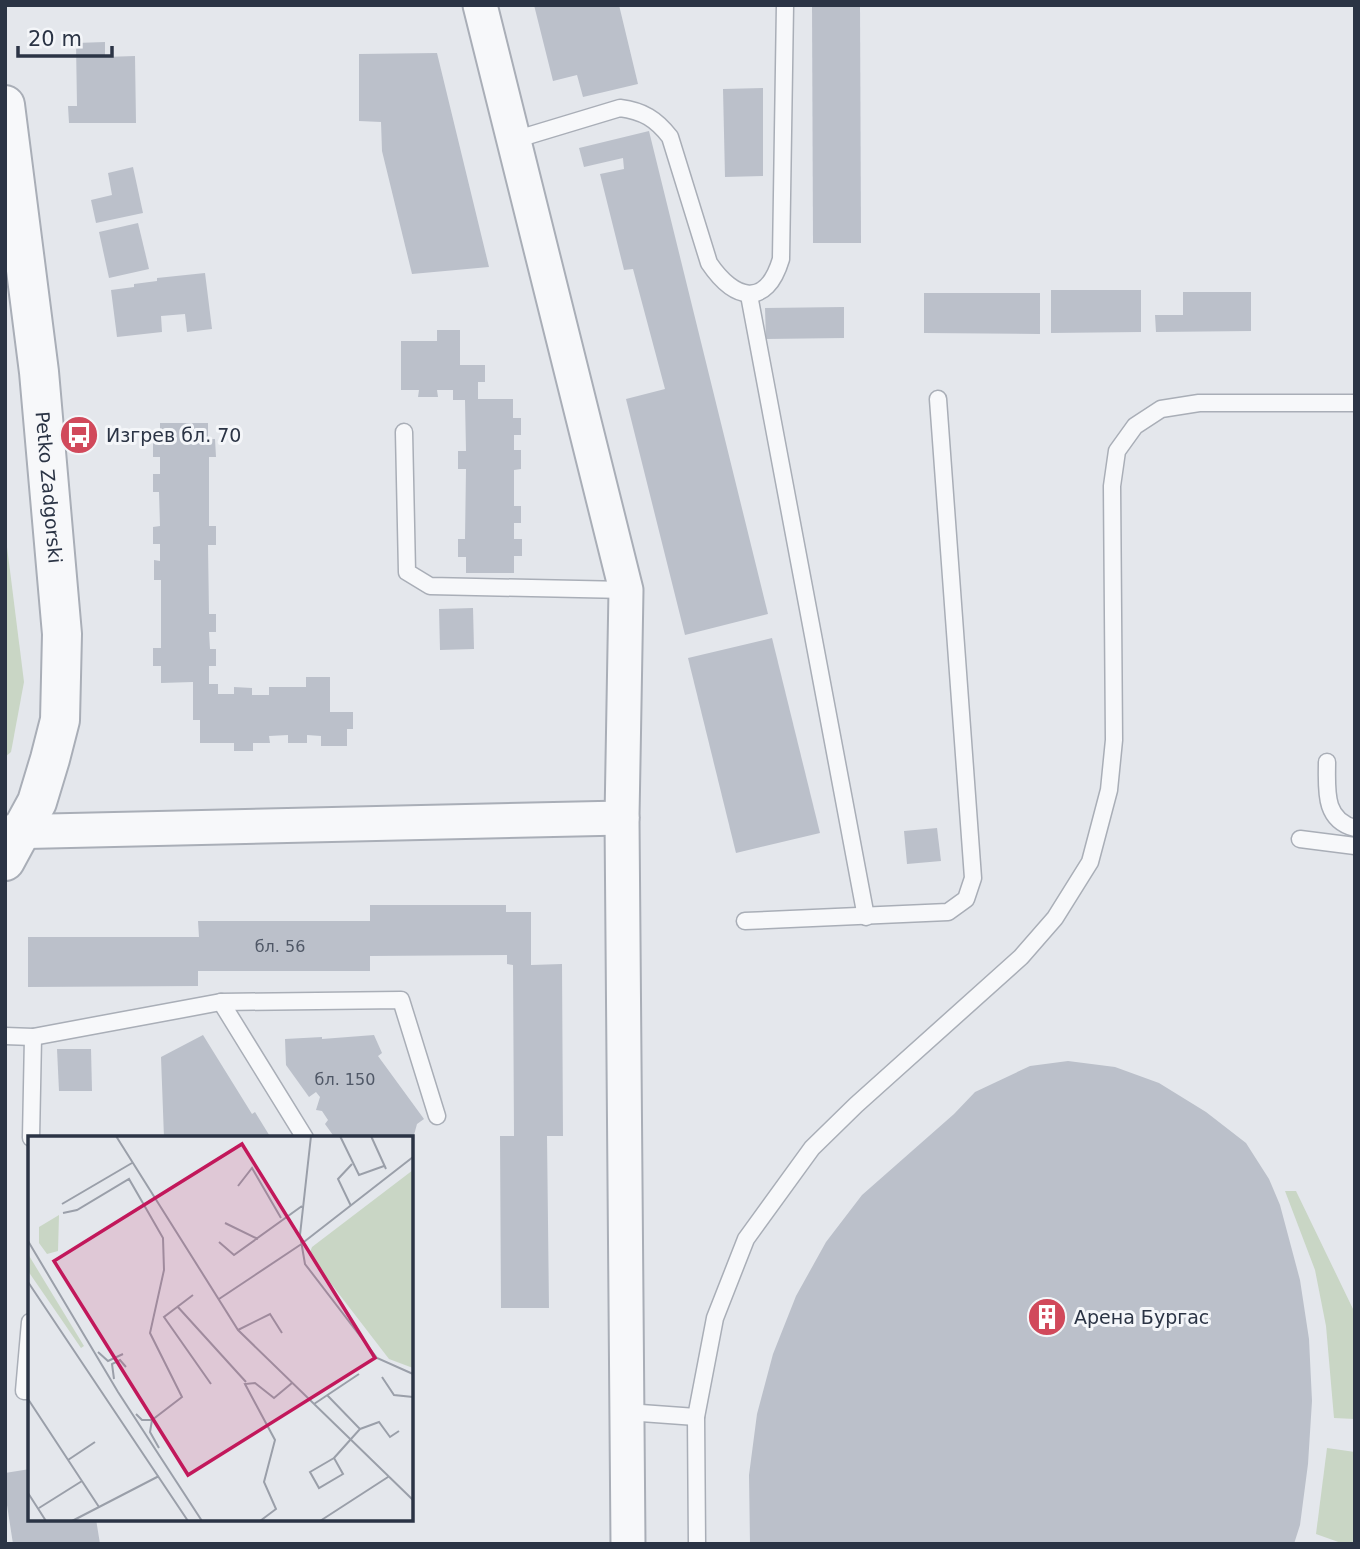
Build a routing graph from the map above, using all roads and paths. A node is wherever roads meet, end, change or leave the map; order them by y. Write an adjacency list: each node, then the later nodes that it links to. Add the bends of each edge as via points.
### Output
1 (480, 5): 4 (street)
2 (785, 5): 5 (lane, via 781,259 776,276 764,291)
3 (5, 105): 14 (street, Petko Zadgorski, via 39,372 62,634 60,720 37,802)
4 (514, 140): 5 (lane, via 620,108 638,110 657,121 670,137 709,263 720,279); 9 (street)
5 (749, 295): 16 (lane)
6 (938, 399): 16 (lane, via 973,878 966,899 948,912)
7 (1355, 403): 27 (lane, via 1199,402 1161,408 1135,426 1117,451 1112,486 1114,740 1109,790 1090,862 1055,918 1020,957 813,1148 746,1239 715,1318)
8 (404, 432): 9 (lane, via 407,572 430,586)
9 (626, 590): 11 (street)
10 (1327, 762): 12 (lane, via 1330,804 1343,825)
11 (622, 818): 14 (street); 26 (street)
12 (1355, 828)
13 (1300, 839): 15 (lane)
14 (11, 841)
15 (1355, 846)
16 (866, 917): 17 (lane)
17 (745, 921)
18 (221, 1002): 20 (lane); 21 (lane, via 401,1000); 23 (lane)
19 (5, 1036): 20 (lane)
20 (33, 1037): 22 (lane)
21 (437, 1116)
22 (32, 1136)
23 (304, 1136)
24 (28, 1345): 25 (lane, via 24,1391)
25 (28, 1391)
26 (627, 1412): 27 (lane); 28 (street)
27 (696, 1417): 29 (lane)
28 (628, 1544)
29 (697, 1544)

